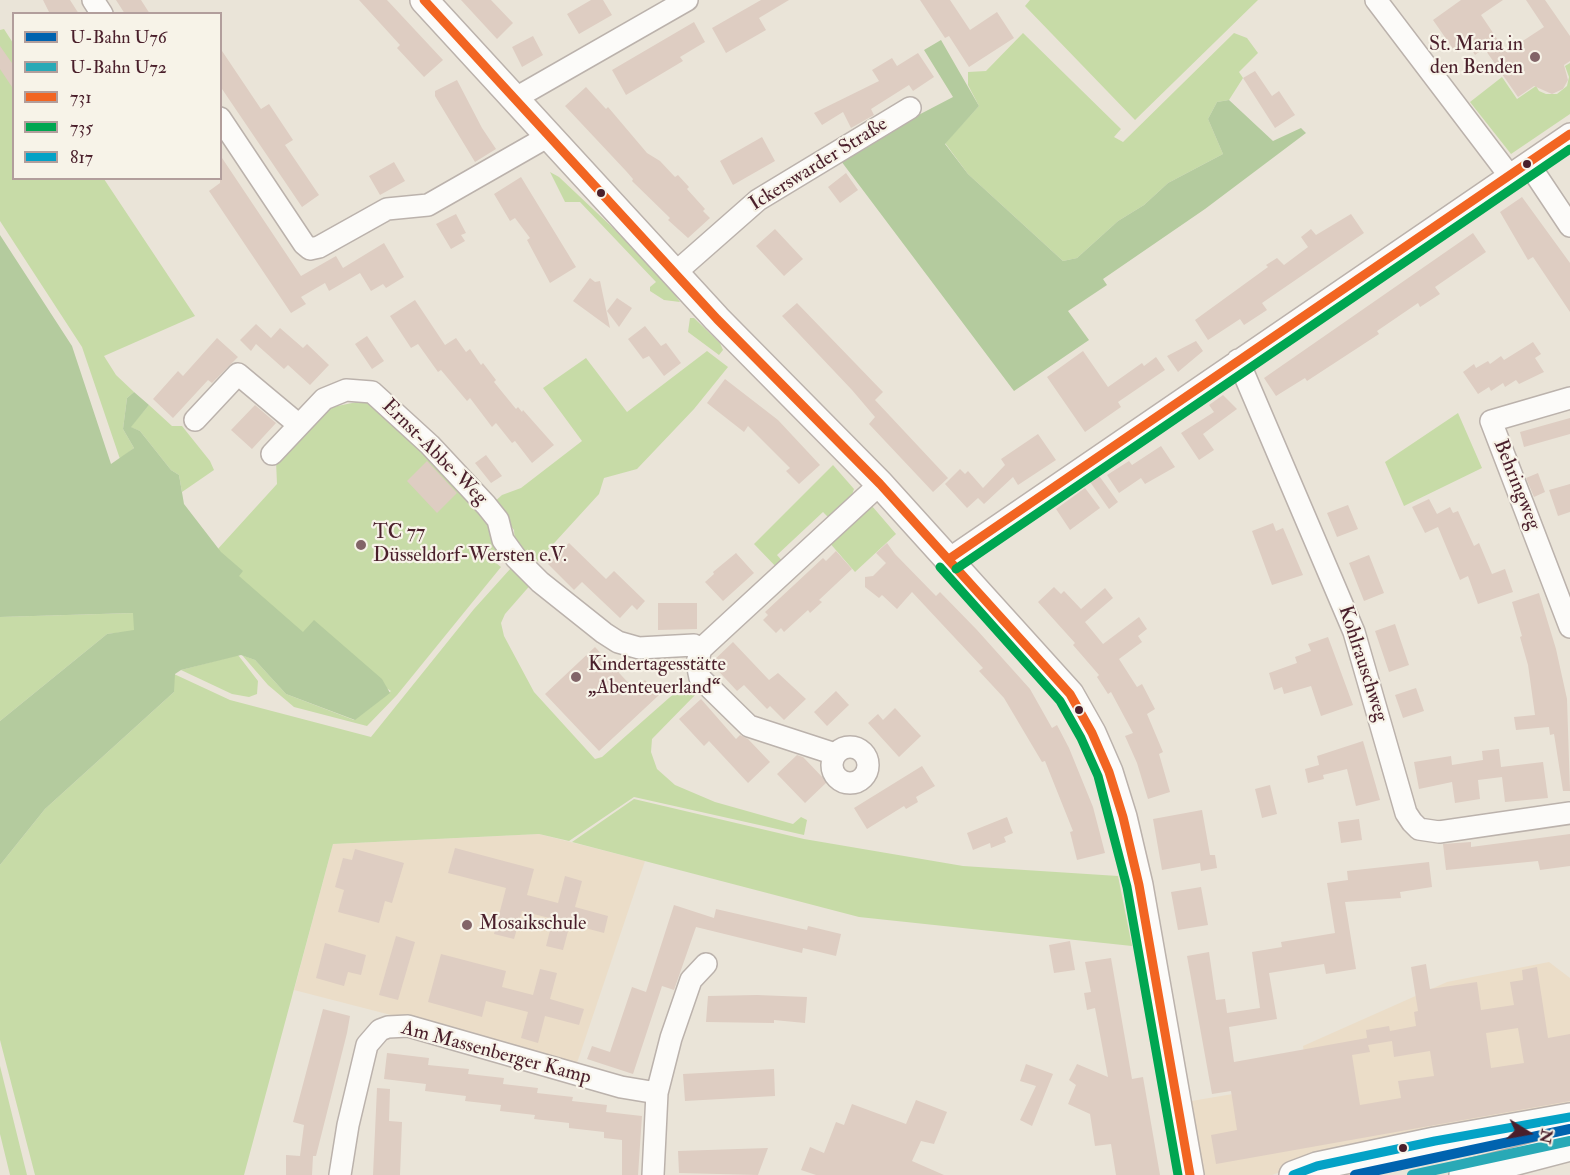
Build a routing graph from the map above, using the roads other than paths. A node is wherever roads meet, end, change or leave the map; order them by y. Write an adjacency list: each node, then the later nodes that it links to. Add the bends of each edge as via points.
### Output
1 (424, 0): 4 (main road)
2 (687, 0): 4 (street)
3 (1376, 0): 10 (street)
4 (513, 99): 8 (main road)
5 (910, 108): 12 (street, Ickerswarder Straße, via 758,200)
6 (222, 121): 8 (street, via 310,249 387,209 428,205)
7 (1570, 134): 9 (street)
8 (547, 137): 12 (main road)
9 (1528, 163): 10 (street); 11 (street)
10 (1509, 175): 13 (street)
11 (1570, 226)
12 (675, 273): 18 (main road)
13 (1238, 360): 19 (street); 23 (street, Kohlrauschweg, via 1354,632 1406,813 1412,822 1419,829 1439,832)
14 (1570, 398): 20 (street, Behringweg, via 1491,421)
15 (195, 420): 16 (street, via 238,374)
16 (299, 425): 17 (street, Ernst-Abbe-Weg); 21 (street, Ernst-Abbe-Weg, via 324,399 346,390 372,392 430,445 486,505 498,520 503,540 516,558 604,633 639,648 694,645)
17 (272, 454)
18 (880, 484): 19 (main road); 21 (street)
19 (950, 560): 30 (main road, via 1070,694 1109,772 1139,885)
20 (1570, 627)
21 (701, 649): 22 (street, via 697,663 700,678 749,726)
22 (835, 754)
23 (1570, 813)
24 (706, 964): 25 (street, via 691,981)
25 (657, 1094): 28 (street, Am Massenberger Kamp, via 408,1026 388,1027 372,1037 368,1045); 29 (street)
26 (1570, 1117): 31 (main road, via 1435,1141 1317,1166)
27 (1570, 1146): 32 (main road)
28 (340, 1175)
29 (653, 1175)
30 (1190, 1175)
31 (1293, 1175)
32 (1463, 1175)

